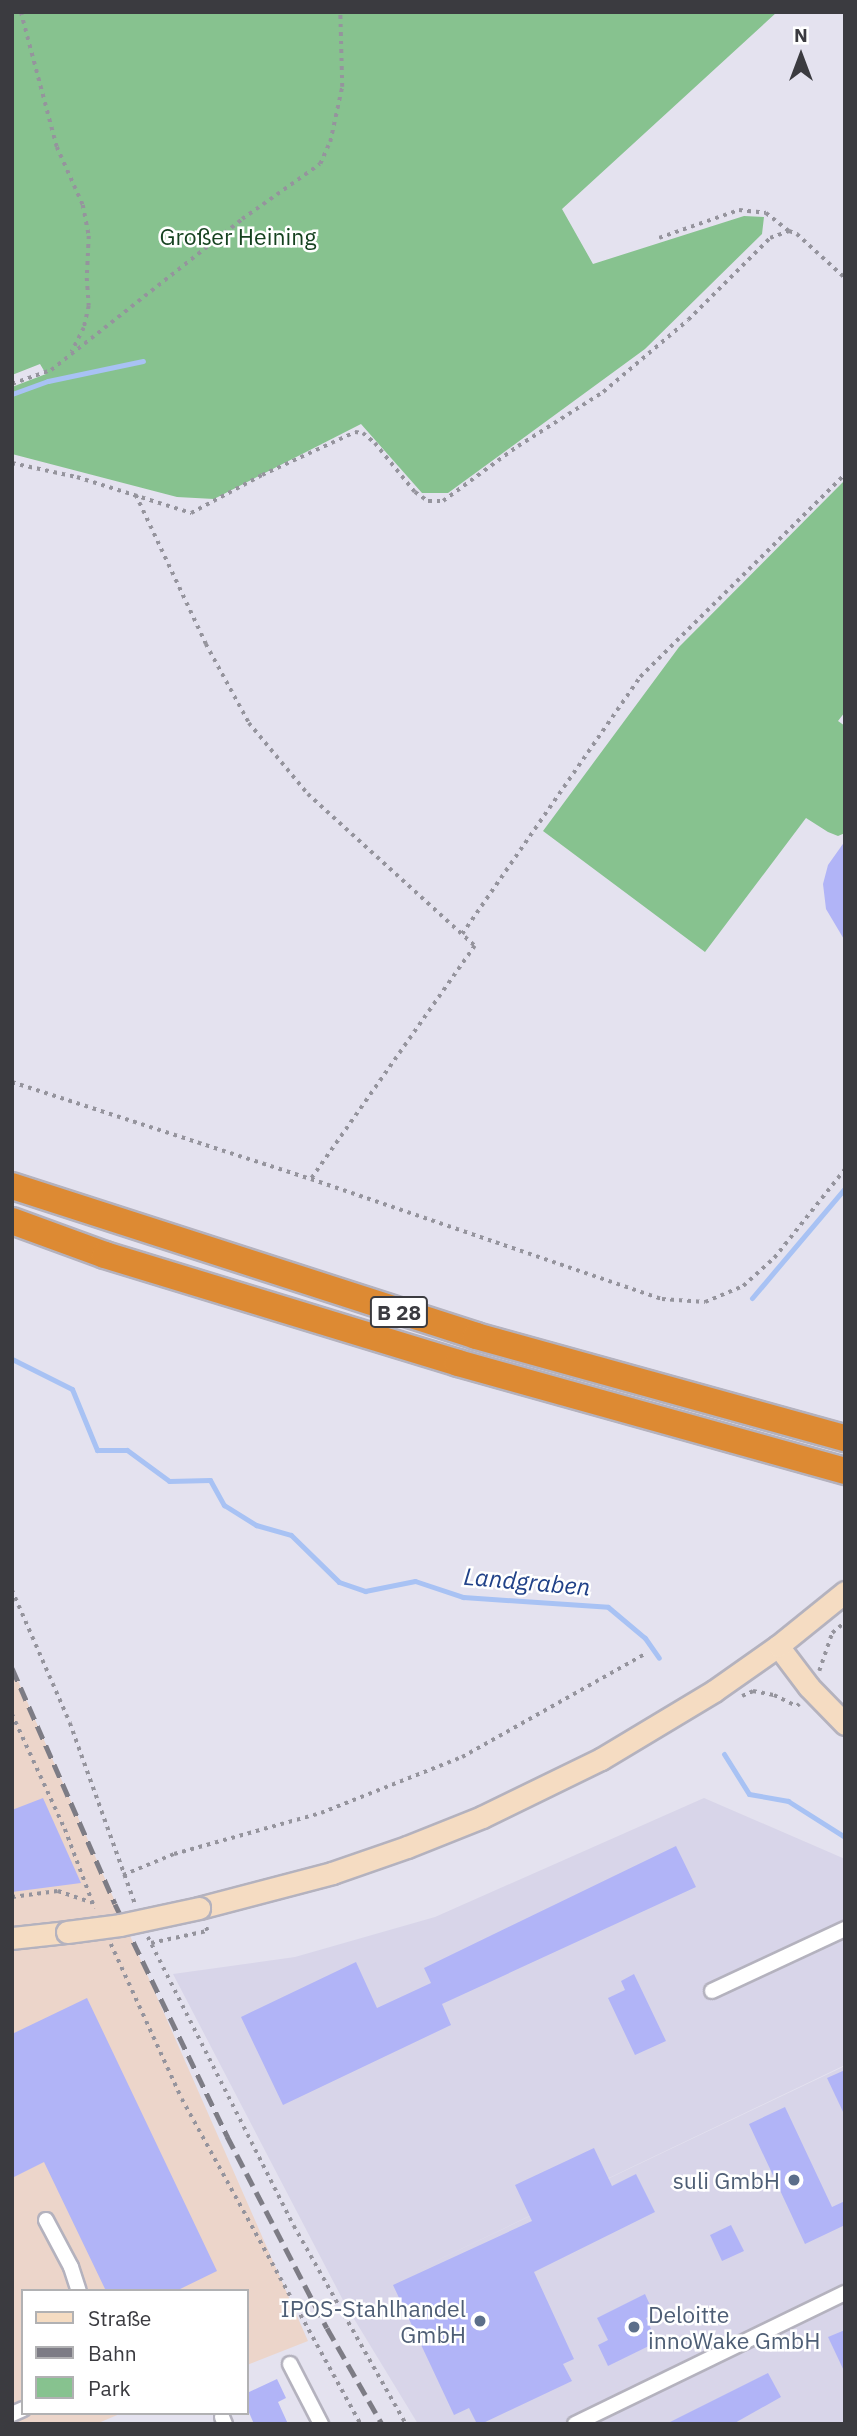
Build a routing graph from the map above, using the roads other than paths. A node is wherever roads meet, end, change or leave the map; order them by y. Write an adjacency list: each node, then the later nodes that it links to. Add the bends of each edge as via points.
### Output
1 (12, 1186): 3 (highway, B 28, via 476,1336)
2 (12, 1221): 4 (highway, B 28, via 106,1255 458,1363)
3 (845, 1438)
4 (845, 1471)
5 (845, 1592): 6 (main road)
6 (778, 1646): 7 (main road); 9 (main road, bridge, via 715,1691 601,1759 482,1816 202,1916)
7 (845, 1724)
8 (845, 1929): 10 (street)
9 (12, 1938)
10 (712, 1991)
11 (46, 2220): 12 (street)
12 (78, 2289)
13 (845, 2293): 16 (street)
14 (290, 2364): 15 (street)
15 (321, 2424)
16 (575, 2424)

